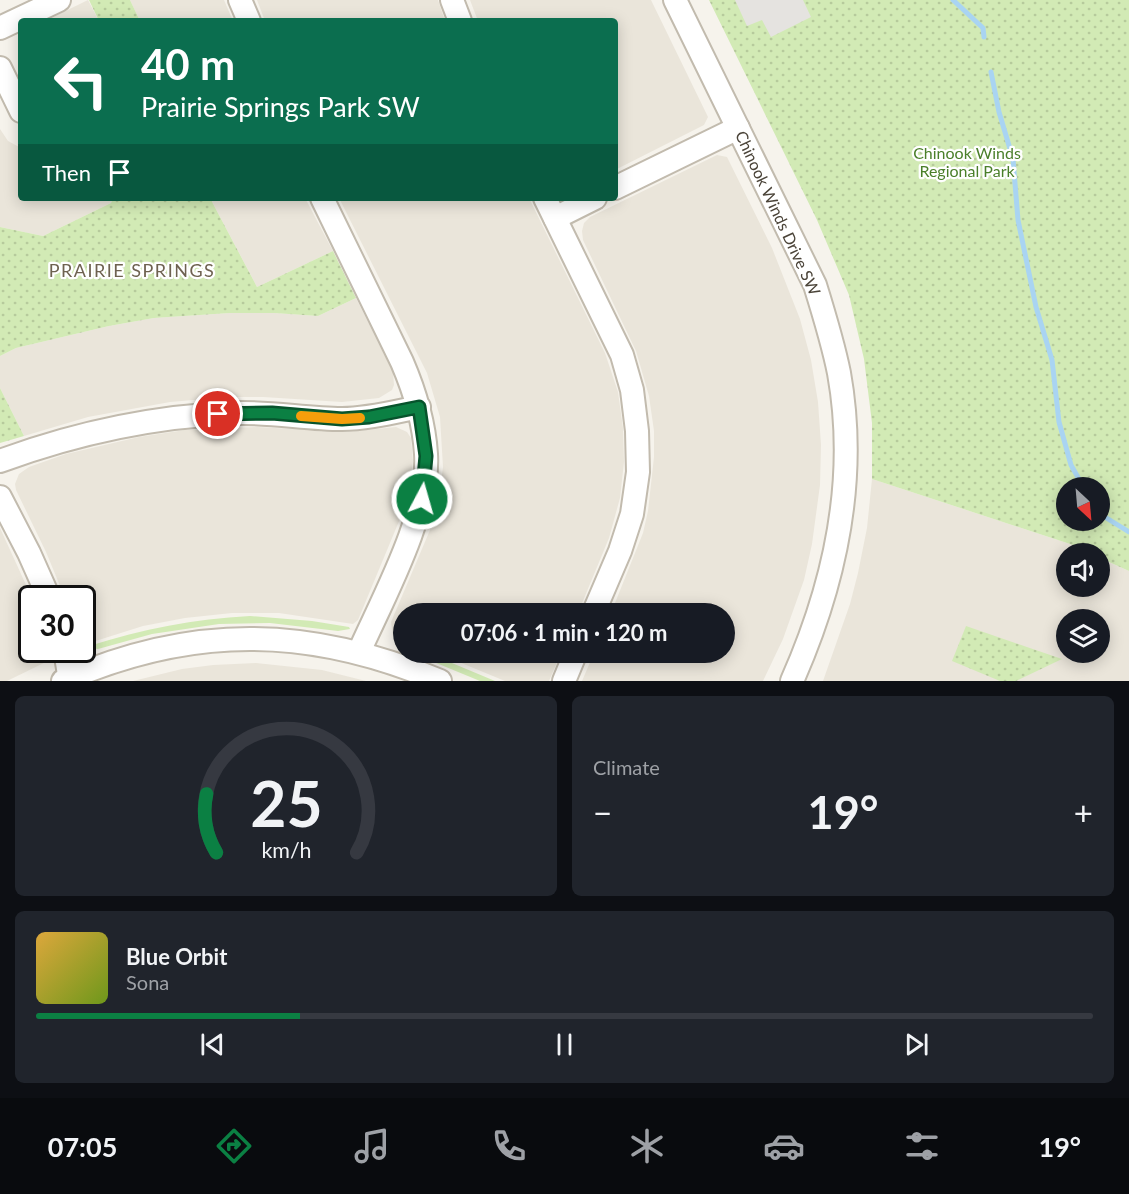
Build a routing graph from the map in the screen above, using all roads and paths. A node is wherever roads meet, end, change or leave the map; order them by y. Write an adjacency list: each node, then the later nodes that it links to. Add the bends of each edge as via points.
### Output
1 (59, 0): 5 (street)
2 (240, 0): 6 (street)
3 (452, 0): 7 (street)
4 (675, 0): 12 (street, Chinook Winds Drive SW)
5 (21, 18)
6 (248, 18)
7 (459, 18)
8 (18, 19): 9 (street)
9 (0, 28)
10 (0, 68): 11 (street)
11 (18, 105)
12 (738, 128): 13 (street); 28 (street, Chinook Winds Drive SW, via 815,285 839,375 844,426 844,491 836,553)
13 (618, 187)
14 (323, 201): 17 (street, via 402,362)
15 (582, 201): 16 (street)
16 (550, 208): 21 (street, via 622,355 632,390 637,431 638,472 632,514)
17 (419, 407): 18 (street, via 342,419 238,413 146,422 71,438); 22 (street, via 426,456 422,499 412,532)
18 (0, 462)
19 (0, 496): 20 (street)
20 (43, 585)
21 (598, 603)
22 (359, 652): 25 (street, via 282,639 227,640 118,659); 26 (street)
23 (66, 663): 25 (street)
24 (571, 663): 27 (street)
25 (68, 680)
26 (440, 681)
27 (564, 681)
28 (792, 681)

